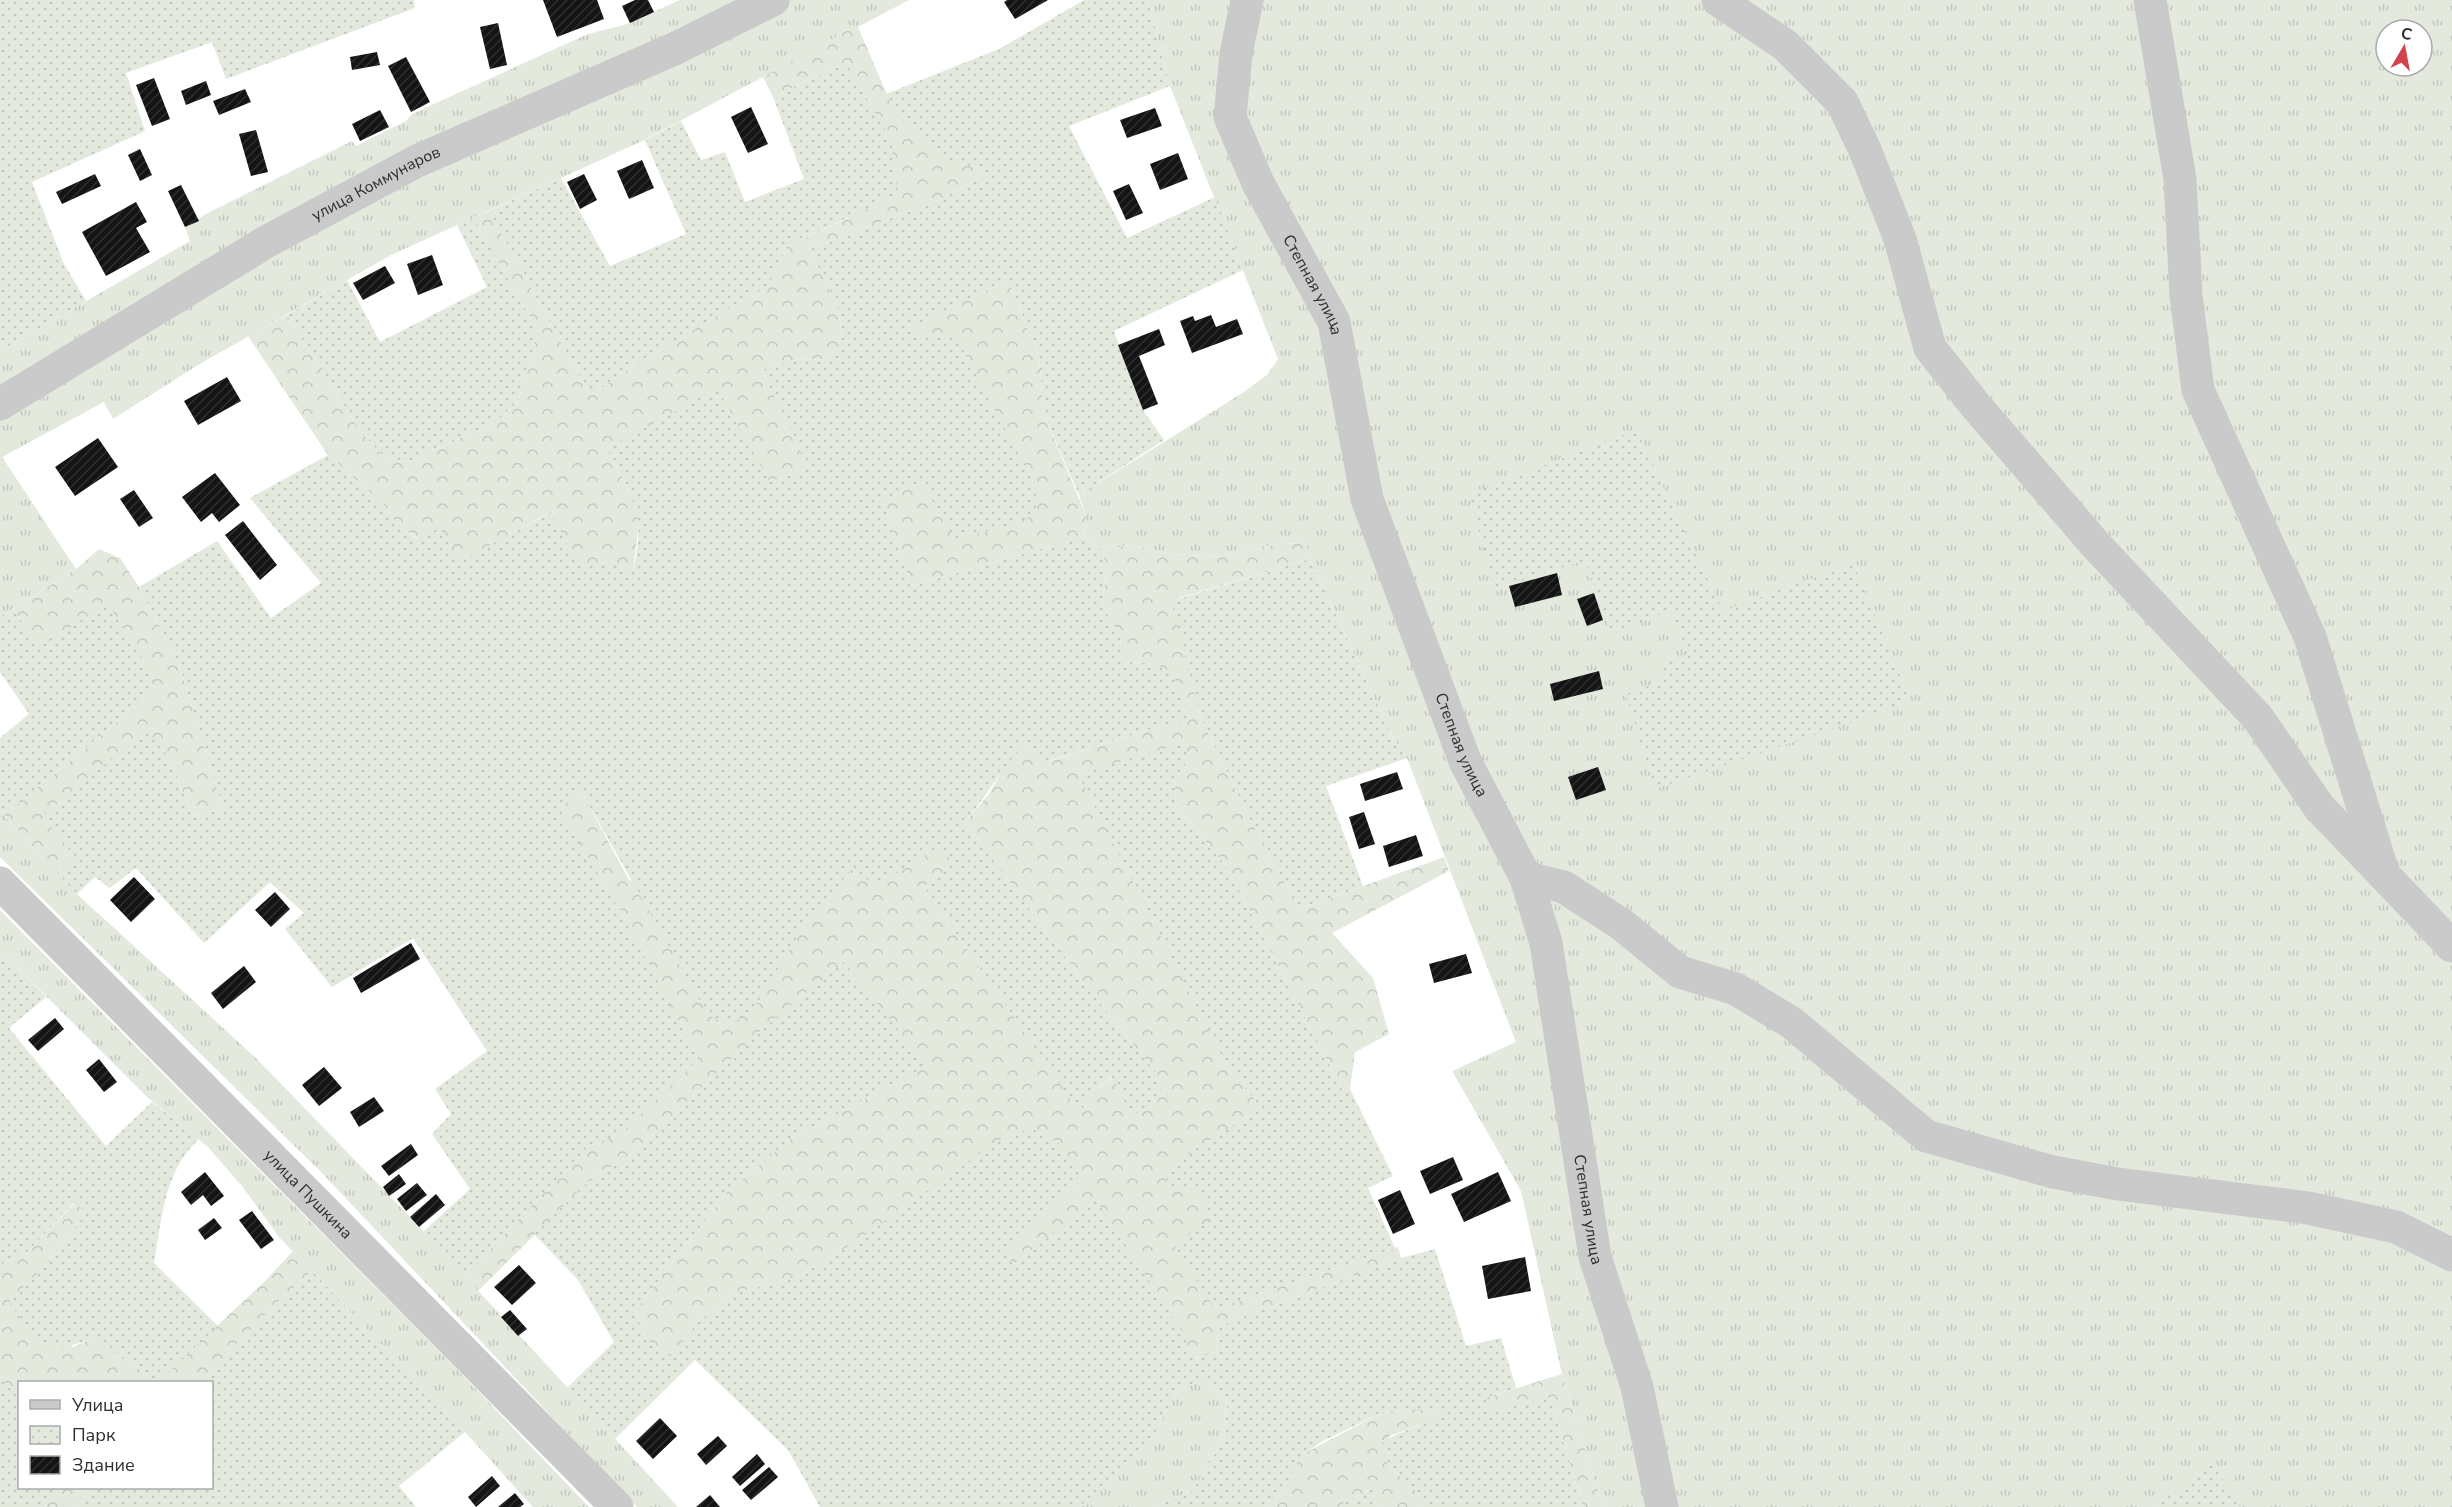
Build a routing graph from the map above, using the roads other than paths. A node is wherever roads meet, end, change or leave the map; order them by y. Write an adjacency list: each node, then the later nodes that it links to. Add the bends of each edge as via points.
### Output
1 (773, 0): 5 (street, улица Коммунаров, via 674,49 417,161 266,242)
2 (1247, 0): 7 (street, Степная улица, via 1236,54 1230,117 1258,183 1334,322 1367,499 1465,761)
3 (1718, 0): 6 (street, via 1785,45 1842,102 1900,239 1930,348 2095,544 2258,718 2319,807)
4 (2150, 0): 6 (street, via 2180,178 2186,295 2198,390 2310,637)
5 (0, 404)
6 (2385, 877): 9 (street)
7 (1526, 878): 10 (street, via 1564,887 1620,924 1680,972 1736,989 1792,1023 1926,1136 2064,1174 2308,1208 2396,1227); 12 (street, Степная улица, via 1546,943 1595,1257 1637,1388)
8 (0, 883): 11 (street, улица Пушкина)
9 (2452, 946)
10 (2452, 1255)
11 (617, 1507)
12 (1662, 1507)

